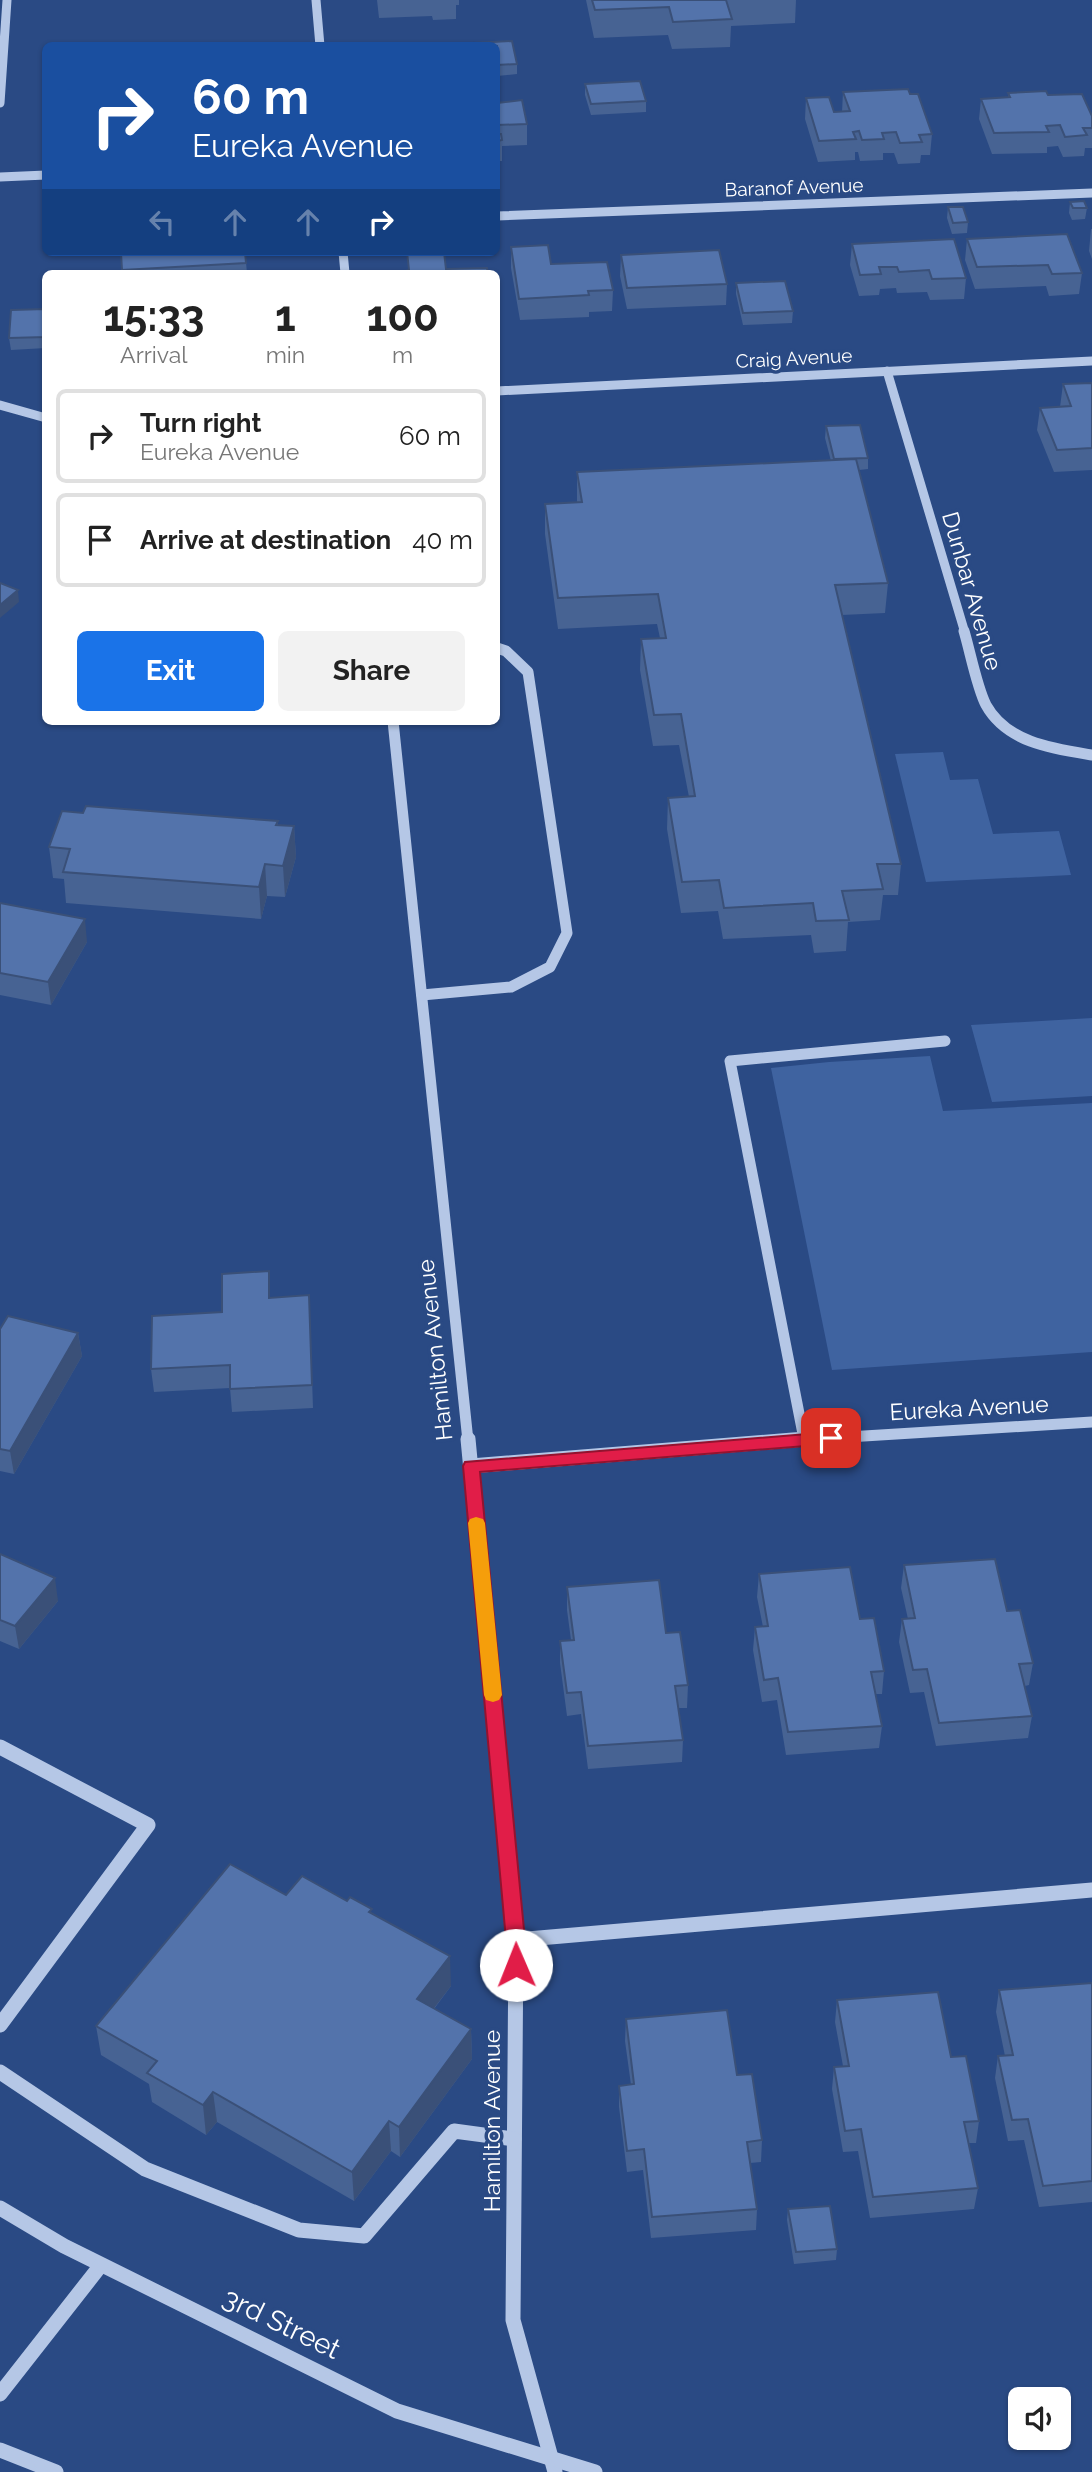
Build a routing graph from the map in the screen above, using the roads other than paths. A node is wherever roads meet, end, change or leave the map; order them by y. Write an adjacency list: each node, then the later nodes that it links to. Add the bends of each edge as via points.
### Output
1 (7, 0): 3 (street)
2 (316, 0): 4 (street)
3 (3, 15): 5 (street)
4 (320, 42)
5 (1, 72): 6 (street)
6 (0, 103)
7 (42, 174): 8 (street)
8 (0, 177)
9 (1092, 192): 10 (street, Baranof Avenue)
10 (500, 216)
11 (1092, 361): 12 (street, Craig Avenue)
12 (887, 371): 13 (street, Craig Avenue); 18 (street, Dunbar Avenue, via 986,705 1005,729 1037,746)
13 (500, 391)
14 (0, 405): 15 (street)
15 (42, 417)
16 (500, 649): 19 (street, via 528,672 567,933 550,967 511,987)
17 (393, 725): 19 (street, Hamilton Avenue)
18 (1092, 755)
19 (422, 995): 23 (street, Hamilton Avenue)
20 (945, 1041): 22 (street, via 730,1061)
21 (1092, 1422): 22 (street, Eureka Avenue)
22 (804, 1440): 23 (street, Eureka Avenue)
23 (471, 1466): 26 (street, Hamilton Avenue)
24 (0, 1747): 27 (street, via 148,1825)
25 (1092, 1890): 26 (street)
26 (516, 1940): 29 (street, Hamilton Avenue)
27 (0, 2025)
28 (0, 2072): 29 (street, via 145,2169 299,2230 364,2236 454,2131)
29 (514, 2139): 34 (street, Hamilton Avenue, via 513,2320)
30 (0, 2208): 31 (street, 3rd Street)
31 (102, 2264): 32 (street); 34 (street, 3rd Street, via 397,2410)
32 (0, 2394)
33 (0, 2450): 35 (street)
34 (553, 2465): 36 (street, 3rd Street)
35 (56, 2472)
36 (595, 2472)

